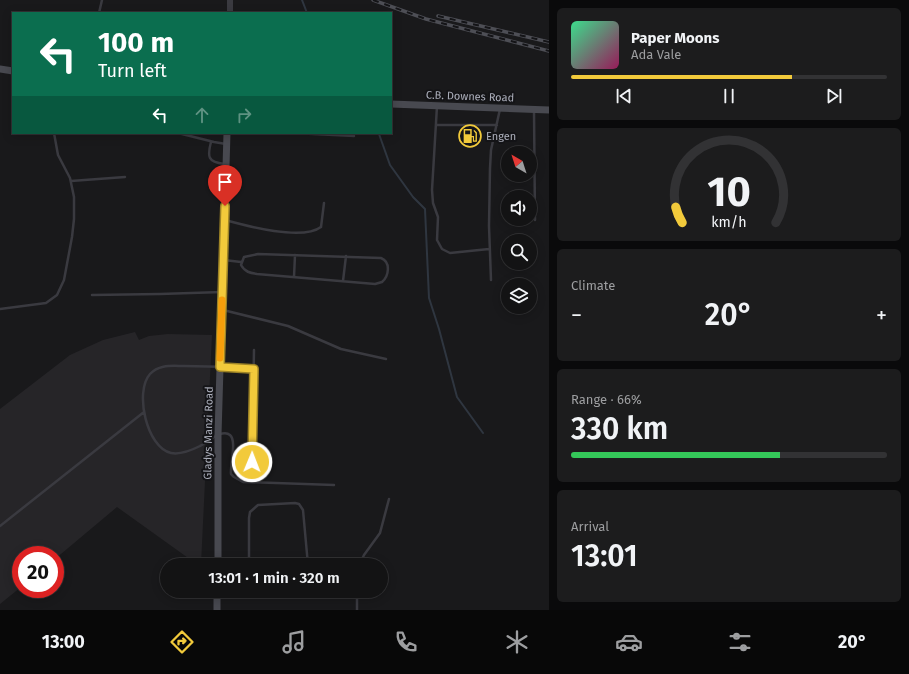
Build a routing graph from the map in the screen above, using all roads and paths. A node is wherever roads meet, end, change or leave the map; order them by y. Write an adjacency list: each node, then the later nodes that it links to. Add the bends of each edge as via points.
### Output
1 (102, 0): 3 (lane)
2 (230, 0): 4 (street)
3 (99, 12)
4 (230, 12)
5 (0, 69): 6 (main road)
6 (12, 71)
7 (392, 104): 8 (main road, C.B. Downes Road)
8 (437, 106): 9 (main road, C.B. Downes Road); 12 (lane)
9 (500, 108): 10 (main road, C.B. Downes Road); 13 (lane)
10 (534, 110): 11 (main road, C.B. Downes Road); 23 (lane)
11 (549, 110)
12 (436, 125): 13 (lane); 26 (lane, via 432,190 438,217 438,244 450,253)
13 (497, 125): 26 (lane, via 490,156)
14 (54, 134): 22 (lane, via 58,155)
15 (182, 134): 19 (lane)
16 (313, 134): 17 (lane)
17 (354, 136)
18 (226, 137): 19 (lane); 20 (main road, Gladys Manzi Road)
19 (211, 142): 20 (lane, via 210,158 214,162)
20 (226, 164): 25 (main road, Gladys Manzi Road)
21 (125, 177): 22 (lane)
22 (71, 181): 36 (lane, via 74,219 66,269 57,295 46,303)
23 (535, 190)
24 (324, 203): 25 (lane, via 320,227 314,232 280,232)
25 (224, 220): 29 (main road, Gladys Manzi Road)
26 (489, 249): 32 (lane)
27 (295, 255): 28 (lane); 30 (lane, via 249,255); 31 (lane)
28 (346, 256): 33 (lane); 33 (lane, via 381,258 386,261 387,271 384,281 380,284)
29 (223, 260): 30 (lane); 34 (main road, Gladys Manzi Road)
30 (241, 262): 31 (lane, via 242,267 248,272)
31 (294, 277): 33 (lane)
32 (491, 280)
33 (344, 281)
34 (223, 292): 35 (lane); 37 (main road, Gladys Manzi Road)
35 (92, 295)
36 (0, 309)
37 (222, 309): 39 (lane, via 288,326 341,349); 40 (main road, Gladys Manzi Road)
38 (254, 350): 41 (lane)
39 (386, 359)
40 (220, 367): 41 (lane); 42 (lane, via 158,368 145,383 142,394); 43 (main road, Gladys Manzi Road)
41 (254, 369): 44 (lane)
42 (144, 412): 43 (lane, via 146,423 154,438 163,449 172,453 194,449); 47 (lane)
43 (218, 435): 45 (lane, via 227,434 232,437 231,474 238,480); 48 (main road, Gladys Manzi Road)
44 (252, 462)
45 (334, 485)
46 (389, 499): 51 (lane, via 380,533)
47 (0, 526)
48 (218, 558)
49 (249, 558): 50 (lane, via 250,512 258,505 295,503 303,510)
50 (307, 558)
51 (362, 558)
52 (217, 598): 54 (main road)
53 (357, 598): 55 (lane)
54 (217, 610)
55 (357, 610)

